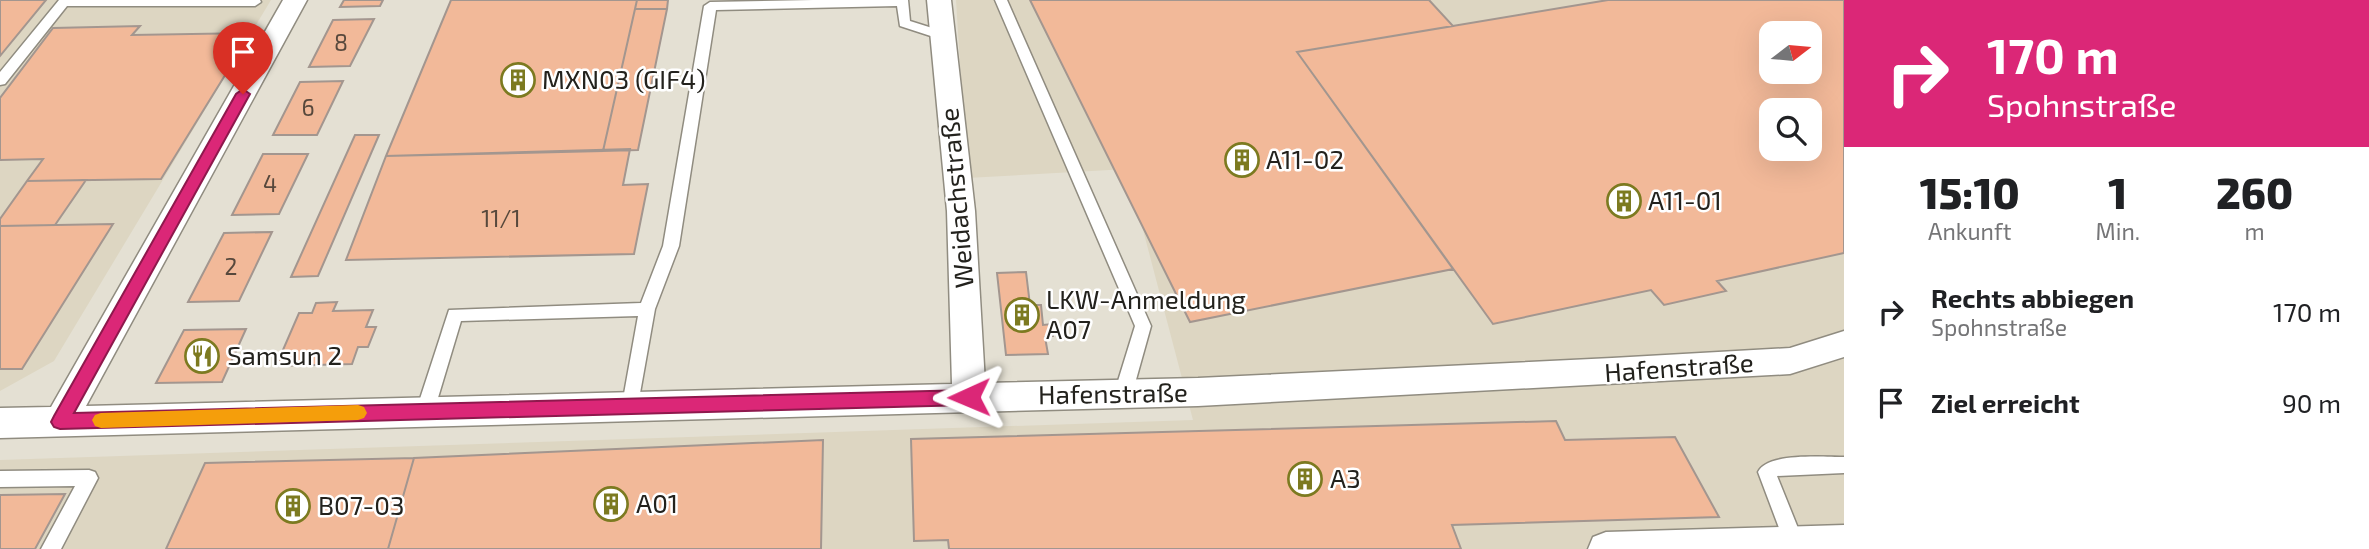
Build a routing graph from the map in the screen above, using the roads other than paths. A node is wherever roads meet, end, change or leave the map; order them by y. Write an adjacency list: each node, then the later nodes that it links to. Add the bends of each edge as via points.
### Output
1 (295, 0): 13 (street)
2 (939, 0): 5 (street, Weidachstraße)
3 (1001, 0): 9 (lane, via 1143,326)
4 (255, 2): 6 (lane, via 64,2)
5 (943, 36): 7 (lane, via 904,23 904,2 710,6 671,246); 10 (street, Weidachstraße, via 961,211)
6 (0, 81)
7 (647, 309): 11 (lane); 12 (lane, via 455,315)
8 (1844, 344): 9 (street, Hafenstraße, via 1790,361)
9 (1123, 394): 10 (street, Hafenstraße)
10 (969, 397): 11 (street, Hafenstraße)
11 (631, 405): 12 (street, Hafenstraße)
12 (425, 411): 13 (street, Hafenstraße)
13 (60, 422): 14 (street, Hafenstraße)
14 (0, 423)
15 (1844, 465): 18 (lane, via 1776,467 1767,472)
16 (0, 479): 19 (lane, via 89,478)
17 (1844, 542): 18 (street)
18 (1794, 543): 20 (street)
19 (51, 549)
20 (1606, 549)

